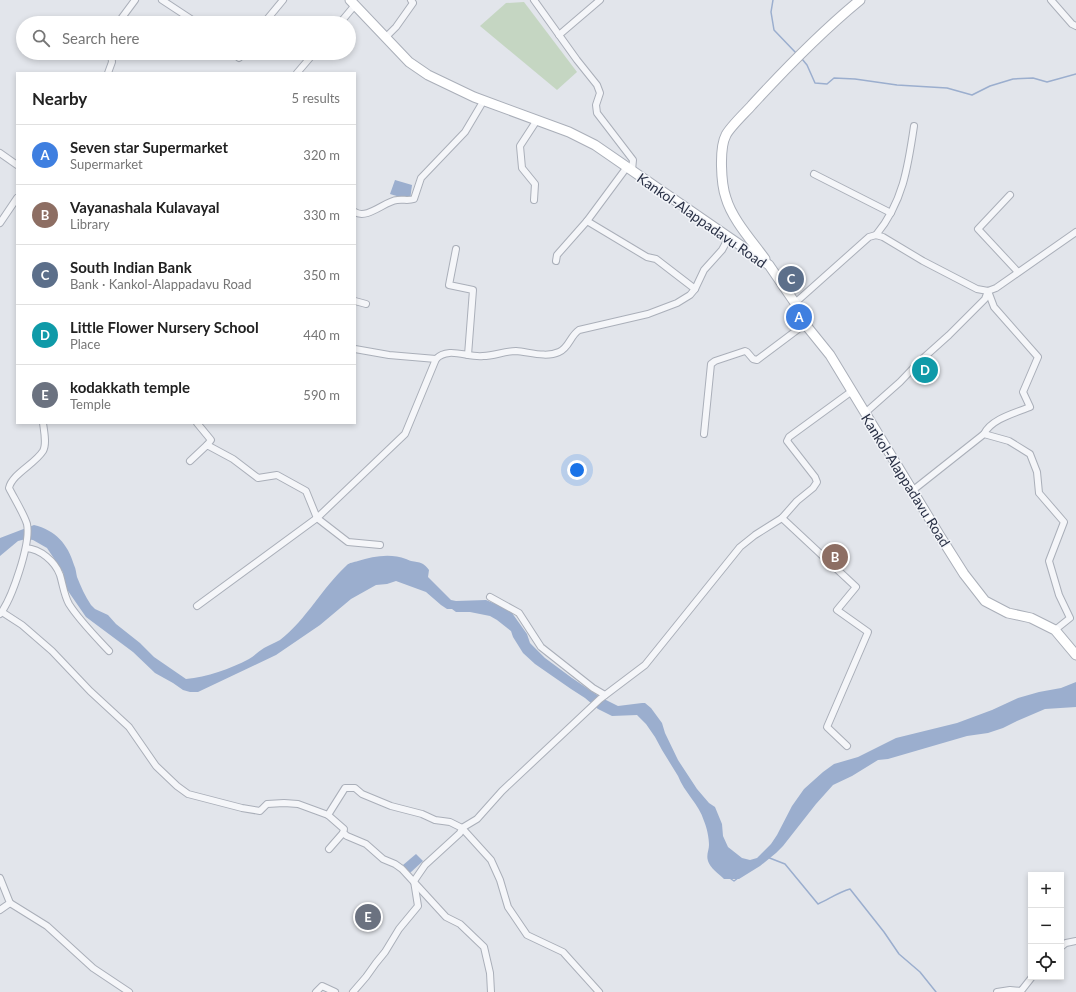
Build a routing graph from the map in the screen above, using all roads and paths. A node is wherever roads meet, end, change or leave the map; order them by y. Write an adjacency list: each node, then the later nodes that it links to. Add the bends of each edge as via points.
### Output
1 (135, 0): 10 (street)
2 (162, 0): 11 (street)
3 (284, 0): 12 (street)
4 (411, 0): 16 (street, via 413,3 406,14)
5 (534, 0): 15 (street)
6 (600, 0): 15 (street)
7 (860, 0): 40 (main road, via 806,48 726,134 722,149 726,198 737,221)
8 (1051, 0): 14 (street)
9 (352, 3): 13 (street); 16 (main road, Kankol-Alappadavu Road)
10 (123, 16)
11 (186, 16)
12 (270, 16)
13 (344, 16)
14 (1076, 26)
15 (559, 35): 26 (street, via 597,85 600,92 596,105 597,113 633,160)
16 (385, 38): 21 (main road, Kankol-Alappadavu Road, via 409,62 428,75)
17 (112, 60): 19 (street)
18 (308, 60): 20 (street)
19 (108, 72)
20 (298, 72)
21 (484, 100): 22 (main road, Kankol-Alappadavu Road); 31 (street, via 465,132 421,178 414,199 387,202 376,210 361,214)
22 (537, 120): 26 (main road, Kankol-Alappadavu Road, via 596,145); 30 (street, via 520,146 522,168 535,184)
23 (914, 126): 32 (street, via 907,171)
24 (0, 153): 25 (street)
25 (16, 164)
26 (630, 168): 33 (street); 37 (main road, Kankol-Alappadavu Road)
27 (814, 174): 32 (street)
28 (1010, 195): 41 (street, via 978,229)
29 (16, 199): 34 (street)
30 (534, 200)
31 (356, 212)
32 (891, 213): 36 (street)
33 (587, 221): 39 (street, via 557,255); 42 (street, via 647,257 656,259)
34 (0, 223)
35 (1076, 232): 41 (street)
36 (876, 235): 43 (street, via 965,283); 45 (street, via 869,237)
37 (729, 237): 40 (main road, Kankol-Alappadavu Road); 42 (street, via 722,250 704,270)
38 (456, 249): 49 (street, via 449,285 473,290)
39 (556, 261)
40 (769, 265): 45 (main road, Kankol-Alappadavu Road)
41 (1018, 272): 43 (street)
42 (695, 289): 49 (street, via 677,303 648,314 579,330 564,349 554,353 515,351 482,357)
43 (988, 292): 52 (street, via 985,299 949,335); 56 (street, via 994,307 1038,357 1024,392 1030,407 1002,418 987,427)
44 (356, 301): 46 (street)
45 (795, 303): 47 (main road, Kankol-Alappadavu Road)
46 (366, 304)
47 (805, 324): 51 (main road, Kankol-Alappadavu Road, via 830,354); 55 (street, via 758,360 753,359 745,351 711,364)
48 (356, 349): 50 (street)
49 (468, 355): 50 (street, via 451,352)
50 (436, 359): 60 (street, via 405,434)
51 (852, 391): 52 (main road, Kankol-Alappadavu Road); 61 (street, via 788,437 787,441 816,477 817,482)
52 (865, 413): 59 (main road, Kankol-Alappadavu Road)
53 (43, 424): 63 (street, via 43,451 11,482 9,488 27,525)
54 (198, 424): 57 (street, via 211,440)
55 (704, 434)
56 (984, 434): 59 (street); 67 (street, via 1009,441 1030,454 1038,472 1039,494 1064,522 1049,561 1059,595 1070,618)
57 (207, 445): 58 (street); 60 (street, via 233,459 258,478 277,475 306,490)
58 (190, 461)
59 (912, 491): 67 (main road, Kankol-Alappadavu Road, via 964,574 985,601 1008,613 1031,618)
60 (317, 518): 62 (street, via 348,542); 65 (street)
61 (782, 518): 70 (street, via 740,547 645,665); 71 (street, via 856,587 837,610 868,632 827,727)
62 (380, 545)
63 (26, 546): 66 (street, via 11,593); 68 (street, via 40,551 55,565 69,603)
64 (490, 597): 70 (street, via 519,613 541,647)
65 (197, 606)
66 (1, 613): 72 (street, via 22,625 52,651 90,691 129,726 156,766 188,794 260,811 267,804 298,804)
67 (1055, 630): 69 (main road, Kankol-Alappadavu Road)
68 (109, 651)
69 (1076, 655)
70 (605, 695): 73 (street, via 502,791 477,819)
71 (847, 746)
72 (328, 815): 73 (street, via 345,788 355,788 362,794 390,806 450,822); 74 (street, via 342,826)
73 (462, 828): 77 (street, via 460,833 425,865); 88 (street, via 491,860 508,907 527,935 563,952)
74 (343, 833): 75 (street); 77 (street, via 366,844 383,859 402,869)
75 (329, 849)
76 (0, 878): 78 (street)
77 (414, 881): 86 (street, via 418,906); 87 (street, via 446,917 460,924 484,947)
78 (10, 904): 79 (street); 83 (street, via 47,926 93,968)
79 (0, 910)
80 (1076, 941): 81 (street)
81 (1064, 945)
82 (1030, 980): 89 (street, via 1021,991)
83 (129, 992)
84 (316, 992): 85 (street, via 322,986)
85 (335, 992)
86 (353, 992)
87 (491, 992)
88 (599, 992)
89 (997, 992)

